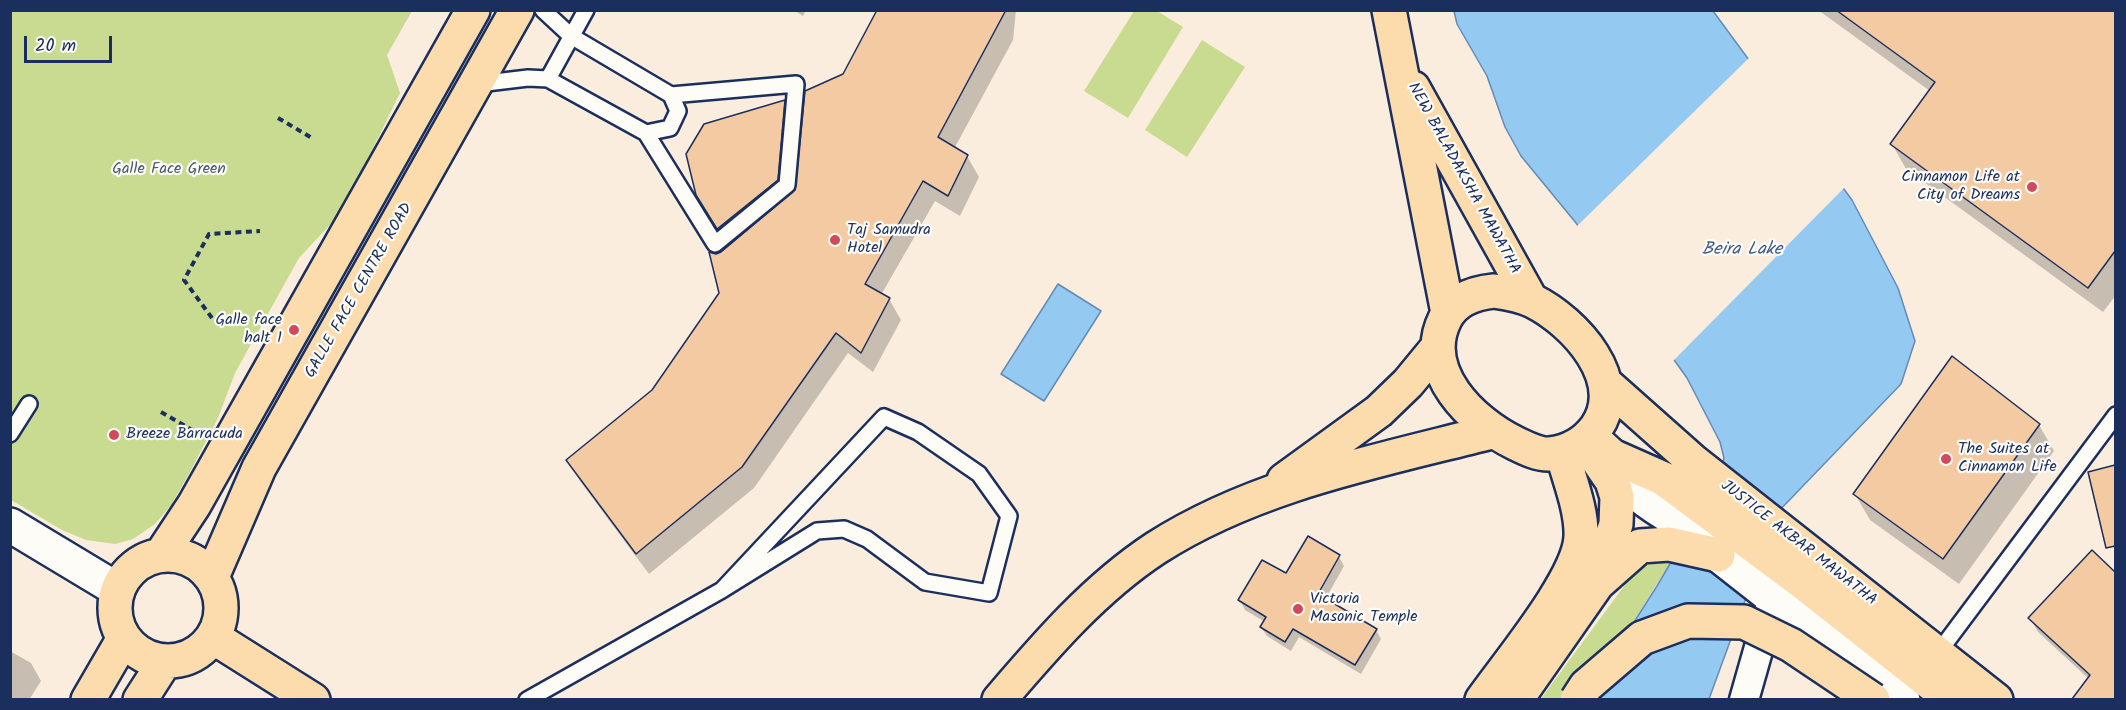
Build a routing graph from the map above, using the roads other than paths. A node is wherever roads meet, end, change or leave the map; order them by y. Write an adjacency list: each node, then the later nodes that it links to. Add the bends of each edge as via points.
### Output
1 (473, 10): 23 (main road, via 194,506)
2 (517, 10): 9 (main road, GALLE FACE CENTRE ROAD)
3 (543, 10): 6 (lane)
4 (586, 10): 6 (lane)
5 (1389, 10): 7 (main road, NEW BALADAKSHA MAWATHA)
6 (571, 36): 8 (lane); 10 (lane)
7 (1396, 58): 12 (main road, NEW BALADAKSHA MAWATHA); 13 (main road, NEW BALADAKSHA MAWATHA)
8 (548, 79): 9 (lane); 11 (lane)
9 (477, 84): 25 (main road, GALLE FACE CENTRE ROAD, via 259,468)
10 (671, 95): 11 (lane, via 678,111 670,128); 11 (lane, via 796,84 787,185 716,244)
11 (646, 133)
12 (1531, 300): 13 (main road, via 1494,291 1480,292 1460,301); 15 (main road, via 1571,327)
13 (1448, 313): 14 (main road, via 1438,332)
14 (1436, 349): 18 (main road, via 1455,394); 21 (main road, via 1378,411)
15 (1605, 383): 20 (main road, via 1606,408); 32 (main road, JUSTICE AKBAR MAWATHA, via 1694,462)
16 (29, 404): 19 (lane)
17 (2115, 415): 32 (lane)
18 (1491, 432): 20 (main road, via 1546,454); 21 (main road)
19 (10, 434)
20 (1587, 447): 24 (street, via 1638,496); 26 (main road, via 1612,481 1617,497 1616,524); 39 (main road, via 1578,557 1563,586); 45 (main road, JUSTICE AKBAR MAWATHA, via 1664,479)
21 (1266, 494): 34 (main road, via 1190,529 1122,573 1070,621)
22 (14, 534): 27 (street)
23 (161, 555): 25 (main road, via 187,558); 27 (main road, via 138,564)
24 (1718, 555): 26 (main road, via 1669,544 1640,546); 29 (street)
25 (212, 577): 30 (main road, via 222,605)
26 (1598, 584): 40 (main road)
27 (118, 590): 31 (main road, via 115,609)
28 (722, 590): 28 (lane, via 884,417 918,432 979,474 1009,516 989,592 925,582 867,539 844,529 817,531); 38 (lane)
29 (1772, 598): 42 (street); 44 (street)
30 (213, 637): 33 (main road, via 191,656); 37 (main road)
31 (124, 638): 33 (main road, via 147,657); 35 (main road)
32 (1938, 653): 46 (main road, JUSTICE AKBAR MAWATHA)
33 (165, 661): 36 (main road)
34 (1009, 696)
35 (88, 699)
36 (140, 699)
37 (314, 699)
38 (527, 699)
39 (1482, 699)
40 (1516, 699)
41 (1577, 699): 43 (main road, bridge, via 1586,686 1642,638 1688,621 1744,622 1791,645)
42 (1744, 699)
43 (1873, 699)
44 (1903, 699)
45 (1952, 699)
46 (1996, 699)

